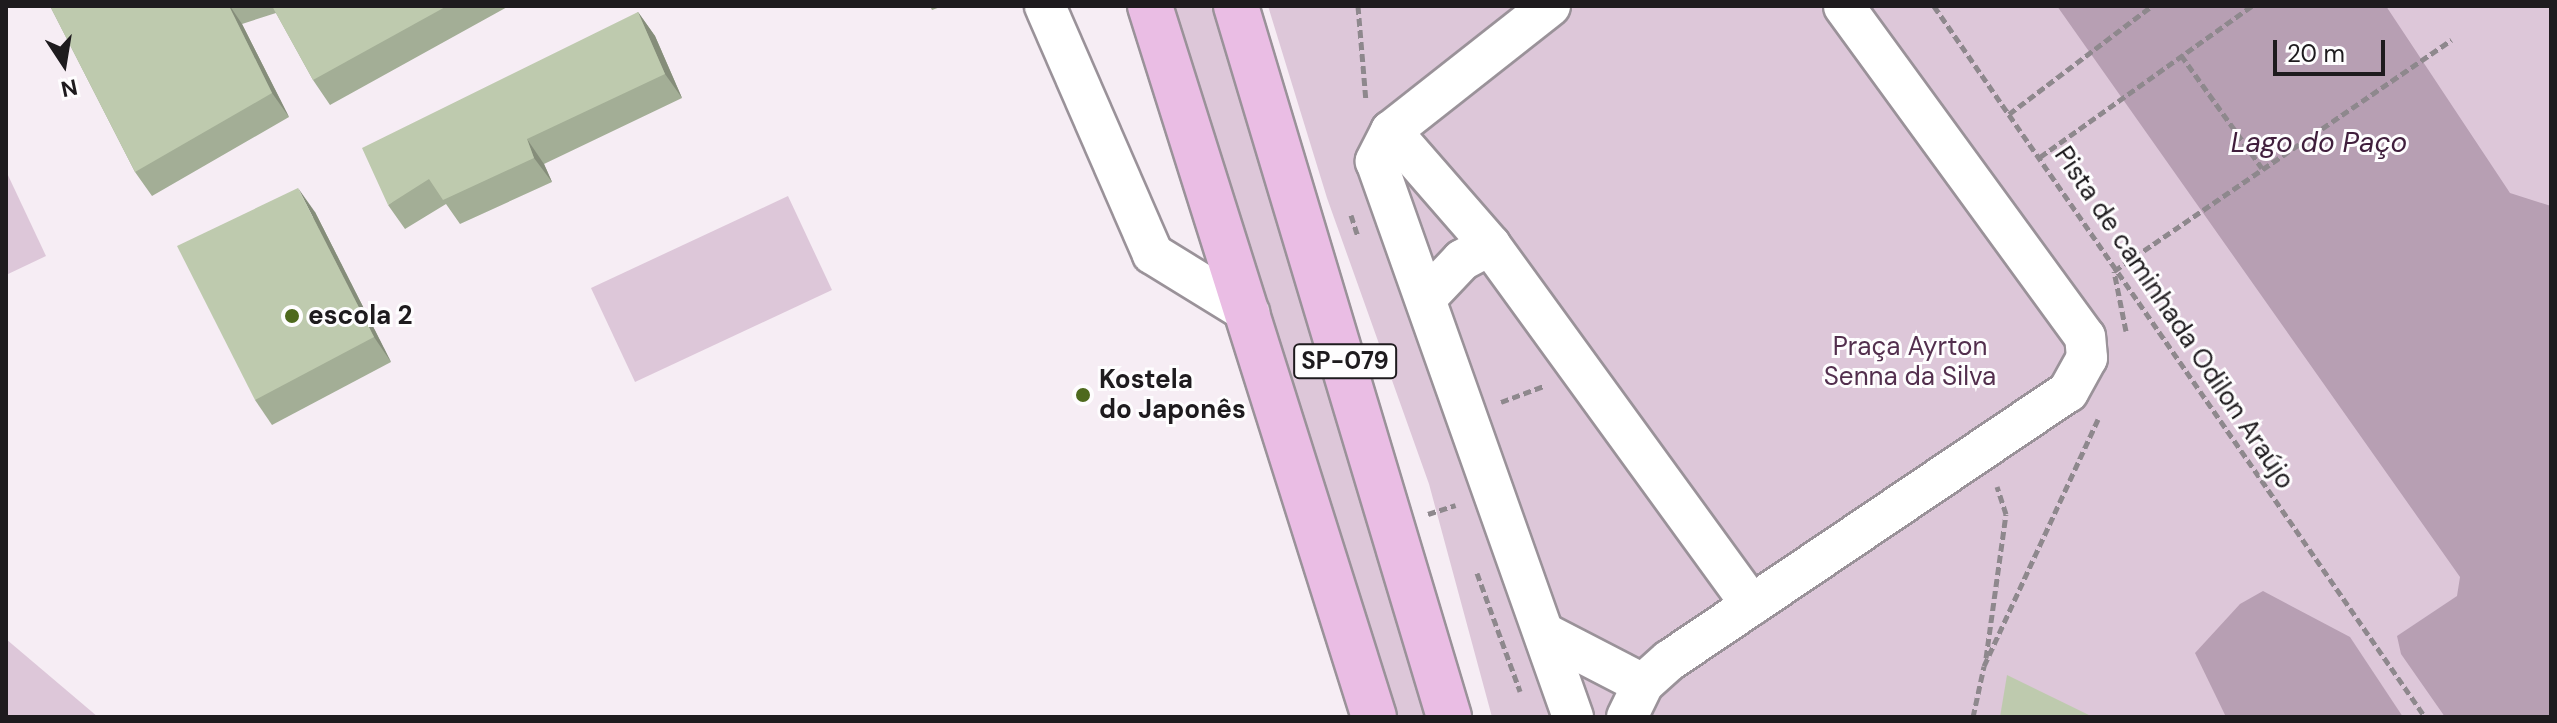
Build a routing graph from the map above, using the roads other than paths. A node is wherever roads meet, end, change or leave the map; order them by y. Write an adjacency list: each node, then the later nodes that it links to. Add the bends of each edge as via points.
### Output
1 (1045, 6): 9 (lane, via 1153,254)
2 (1150, 6): 9 (main road, SP-079)
3 (1236, 6): 14 (main road, SP-079)
4 (1550, 6): 6 (lane)
5 (1844, 6): 10 (lane, via 2085,337 2087,358 2068,392)
6 (1391, 131): 7 (lane); 8 (lane, via 1376,161)
7 (1490, 245): 8 (lane, via 1462,260); 10 (lane)
8 (1427, 297): 11 (lane)
9 (1249, 313): 13 (main road, SP-079)
10 (1752, 605): 12 (lane)
11 (1544, 633): 12 (lane); 15 (lane)
12 (1632, 705)
13 (1374, 717)
14 (1449, 717)
15 (1573, 717)

